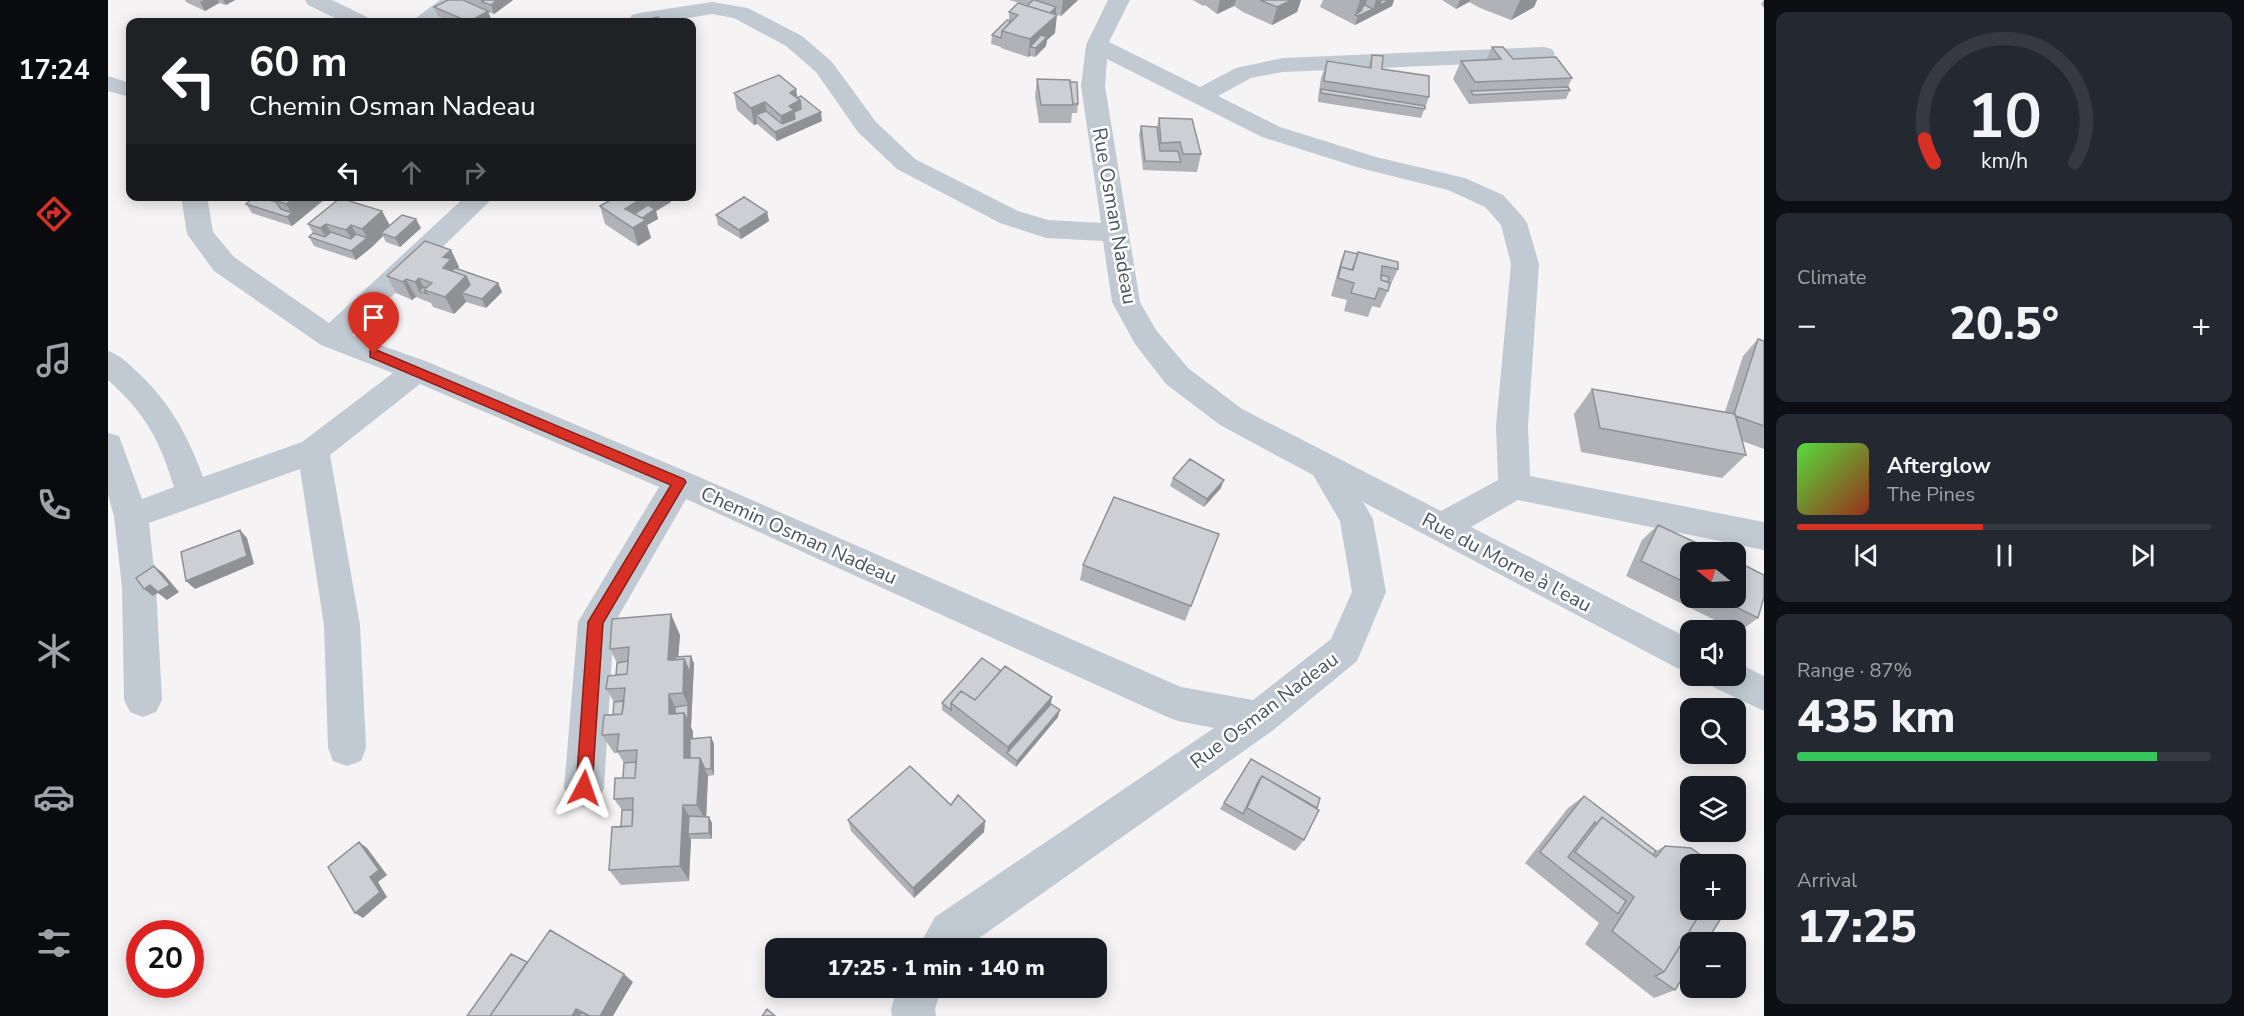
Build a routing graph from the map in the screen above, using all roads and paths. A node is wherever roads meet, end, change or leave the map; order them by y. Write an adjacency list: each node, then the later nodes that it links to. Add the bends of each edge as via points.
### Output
1 (316, 0): 4 (street)
2 (454, 0): 5 (street)
3 (1119, 0): 7 (street, Rue Osman Nadeau)
4 (351, 18)
5 (430, 18)
6 (652, 18): 14 (street, via 712,8 740,13 794,41 824,67 867,127 906,164 1009,218 1046,229)
7 (1097, 45): 11 (street); 14 (street, Rue Osman Nadeau, via 1093,86)
8 (1544, 54): 11 (street, via 1283,65 1244,73)
9 (108, 83): 10 (street)
10 (126, 89)
11 (1199, 96): 22 (street, via 1272,132 1368,163 1456,184 1494,201 1514,223 1526,264 1512,426)
12 (195, 201): 15 (street, Chemin Osman Nadeau, via 200,234 224,264)
13 (477, 201): 15 (street)
14 (1115, 233): 20 (street, Rue Osman Nadeau, via 1126,302 1145,337 1177,376 1231,417)
15 (331, 338): 17 (street, Chemin Osman Nadeau)
16 (108, 362): 23 (street, via 148,401 167,428)
17 (417, 370): 19 (street); 21 (street, Chemin Osman Nadeau)
18 (108, 445): 24 (street)
19 (313, 451): 23 (street); 32 (street, via 342,625)
20 (1324, 466): 25 (street, Rue du Morne à l'eau); 31 (street, Rue Osman Nadeau, via 1356,519 1369,592 1344,650)
21 (679, 482): 31 (street, Chemin Osman Nadeau, via 1178,704); 33 (street, via 596,622)
22 (1514, 486): 25 (street); 26 (street)
23 (193, 495): 24 (street)
24 (130, 516): 30 (street, via 139,586)
25 (1442, 527): 27 (street, Rue du Morne à l'eau)
26 (1764, 536)
27 (1680, 652)
28 (1746, 685): 29 (street)
29 (1764, 694)
30 (143, 700)
31 (1259, 719): 34 (street, Rue Osman Nadeau)
32 (347, 748)
33 (584, 788)
34 (946, 938)
35 (916, 998): 36 (street)
36 (914, 1016)

